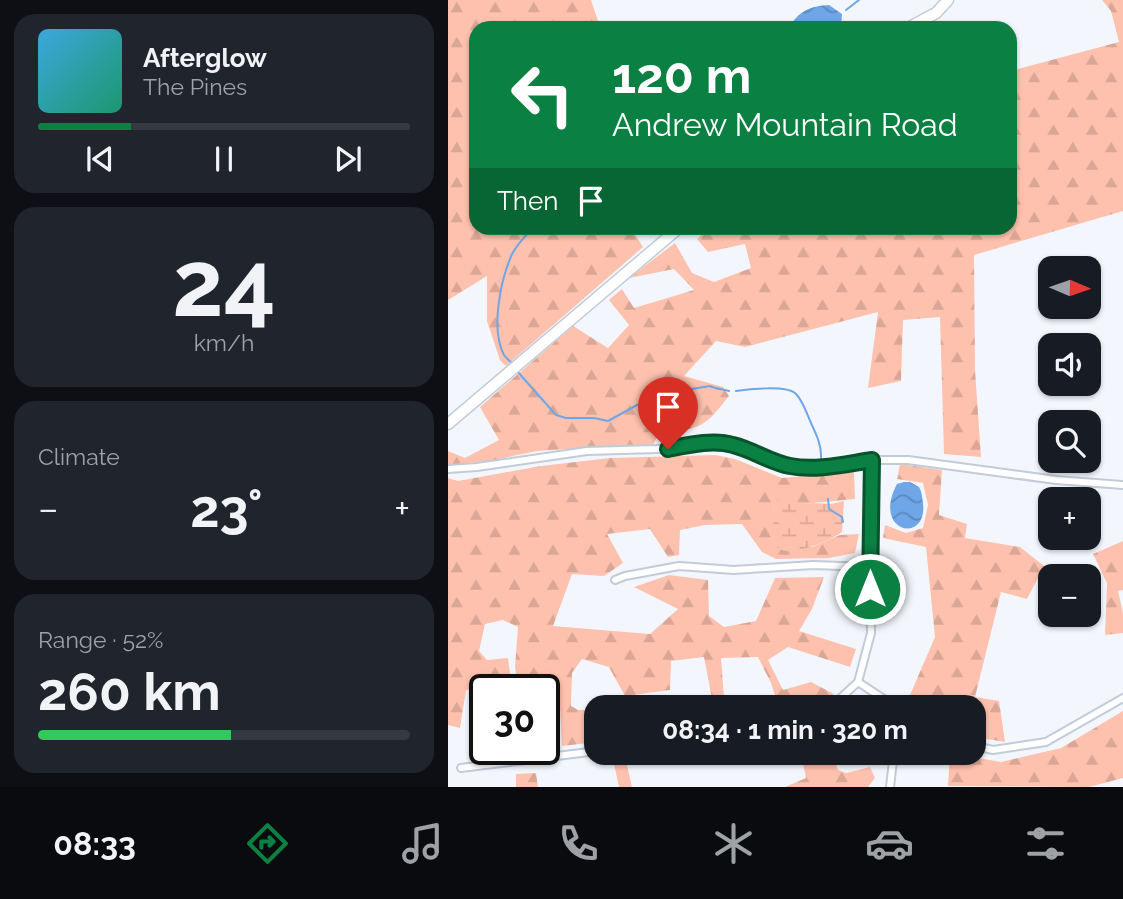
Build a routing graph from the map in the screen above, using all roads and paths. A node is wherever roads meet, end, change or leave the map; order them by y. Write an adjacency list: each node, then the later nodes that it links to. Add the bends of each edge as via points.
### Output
1 (948, 0): 2 (street)
2 (921, 21)
3 (671, 235): 4 (street)
4 (448, 425)
5 (872, 460): 6 (street, via 800,467 716,442 576,452); 7 (street, via 908,460); 8 (street)
6 (448, 468)
7 (1123, 485)
8 (870, 567): 9 (street, via 734,570 679,566); 10 (street, via 871,633)
9 (615, 580)
10 (858, 682): 11 (street); 12 (street)
11 (844, 695)
12 (878, 695)
13 (1123, 698): 14 (street, via 1046,742)
14 (986, 748)
15 (584, 753): 17 (street)
16 (892, 765): 18 (street)
17 (461, 768)
18 (890, 787)

